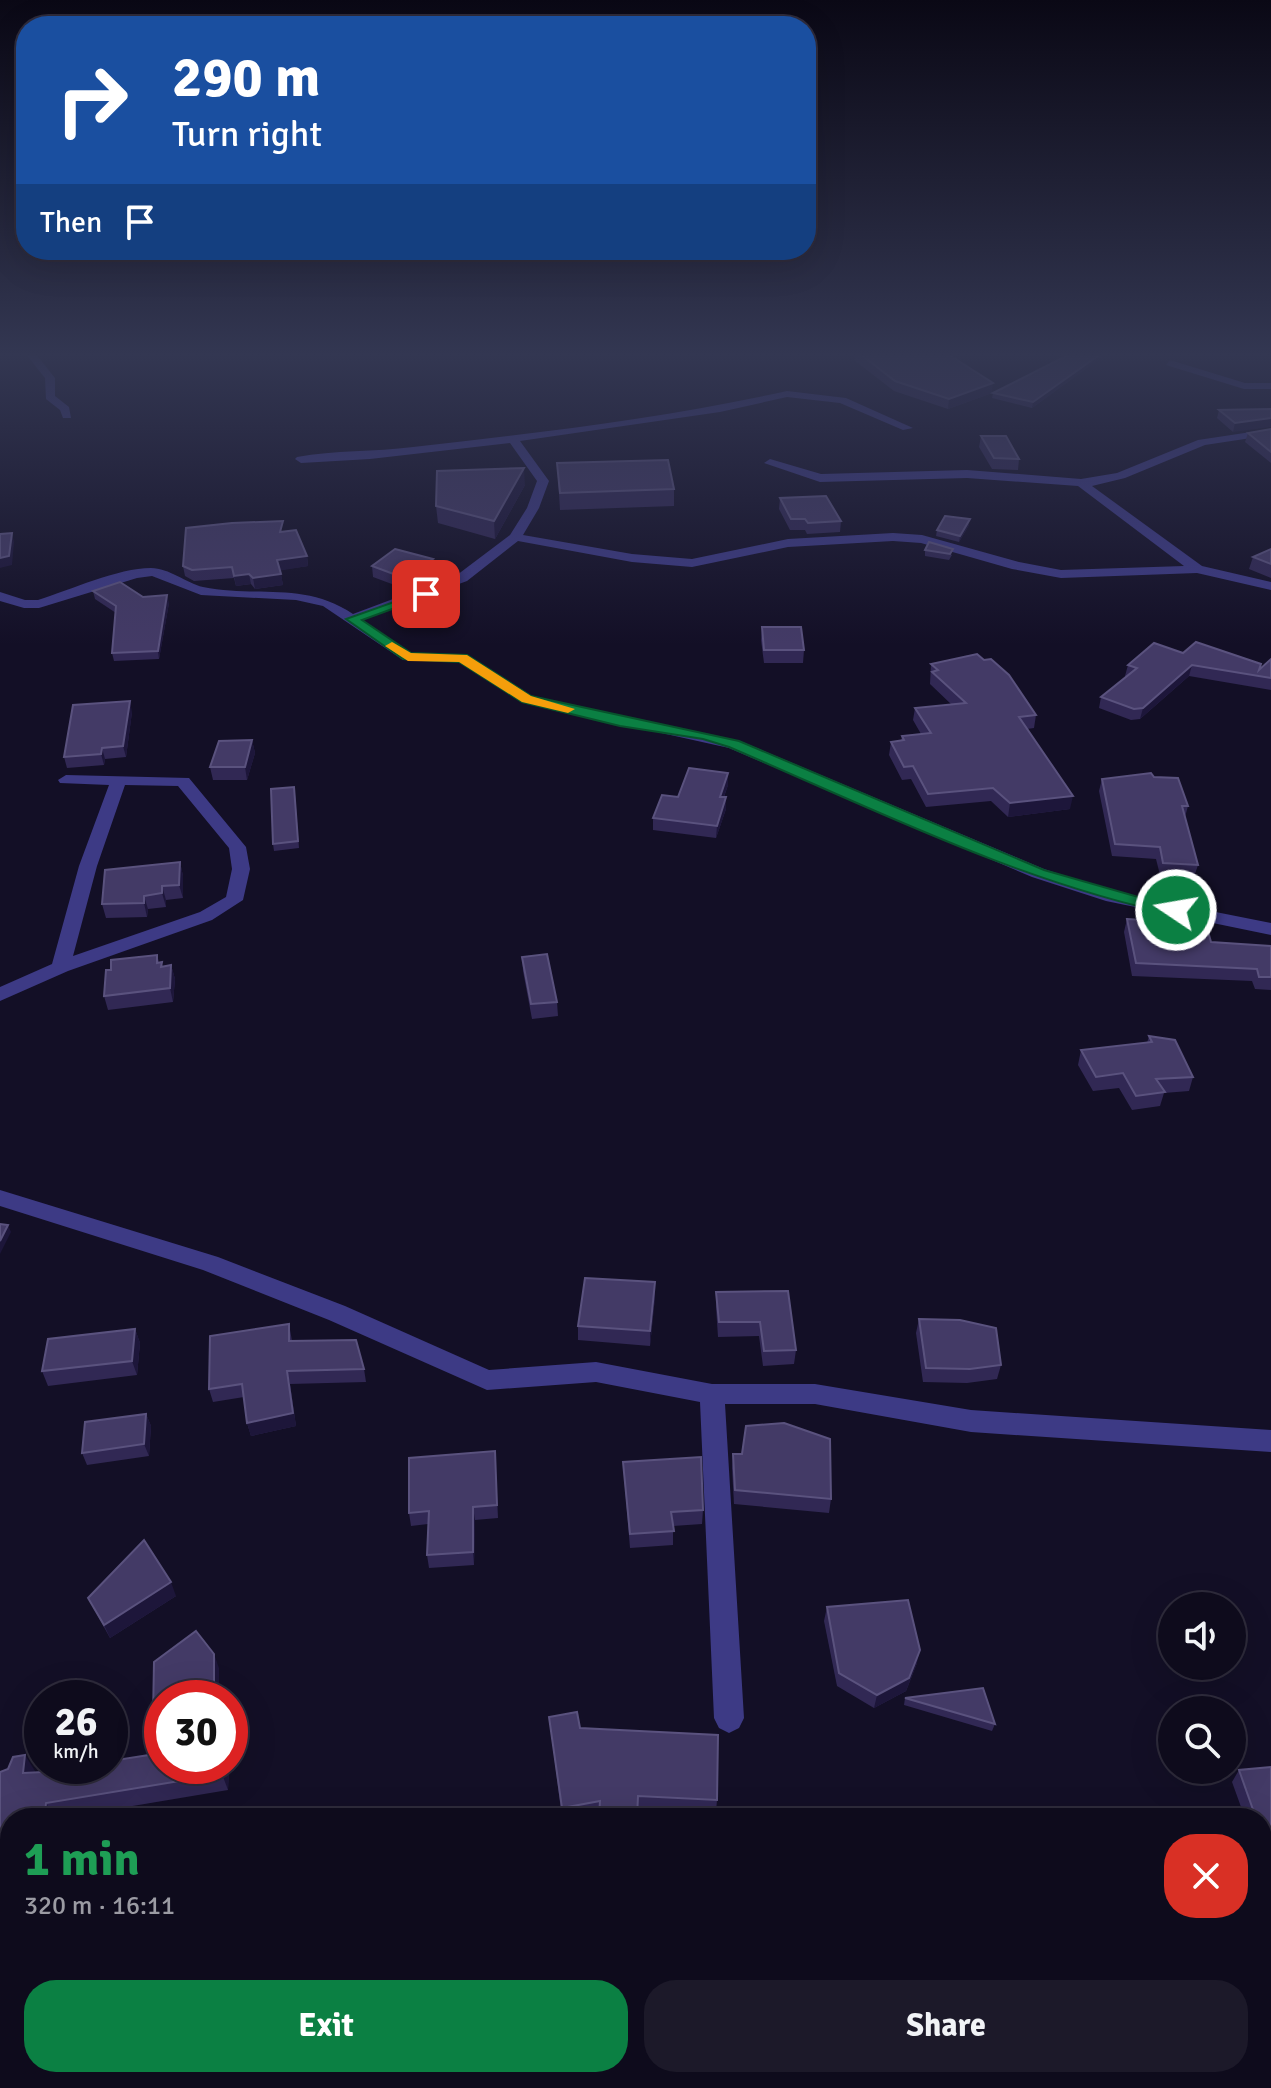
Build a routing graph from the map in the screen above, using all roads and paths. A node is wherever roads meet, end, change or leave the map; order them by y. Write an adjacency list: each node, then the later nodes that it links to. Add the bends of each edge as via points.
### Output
1 (417, 450): 4 (street)
2 (521, 450): 7 (street, via 543,481)
3 (1176, 450): 6 (street, via 1116,480)
4 (301, 459)
5 (770, 463): 6 (street, via 820,478 967,474)
6 (1081, 483): 8 (street)
7 (515, 537): 8 (street, via 692,563 788,543 893,537 922,539 1061,574); 11 (street, via 462,578)
8 (1197, 569): 9 (street)
9 (1271, 586)
10 (0, 596): 11 (street, via 39,604 157,572 201,591 312,598)
11 (352, 619): 14 (street, via 408,657 462,658 527,699 734,744 1038,873 1106,896)
12 (66, 780): 13 (street)
13 (118, 782): 15 (street); 15 (street, via 183,781 237,847 241,869 234,900 206,916)
14 (1271, 929)
15 (61, 967): 16 (street)
16 (0, 995)
17 (0, 1198): 18 (street, via 210,1263 487,1380 596,1372)
18 (712, 1394): 19 (street, via 815,1394 971,1421); 20 (street)
19 (1271, 1441)
20 (729, 1718)

